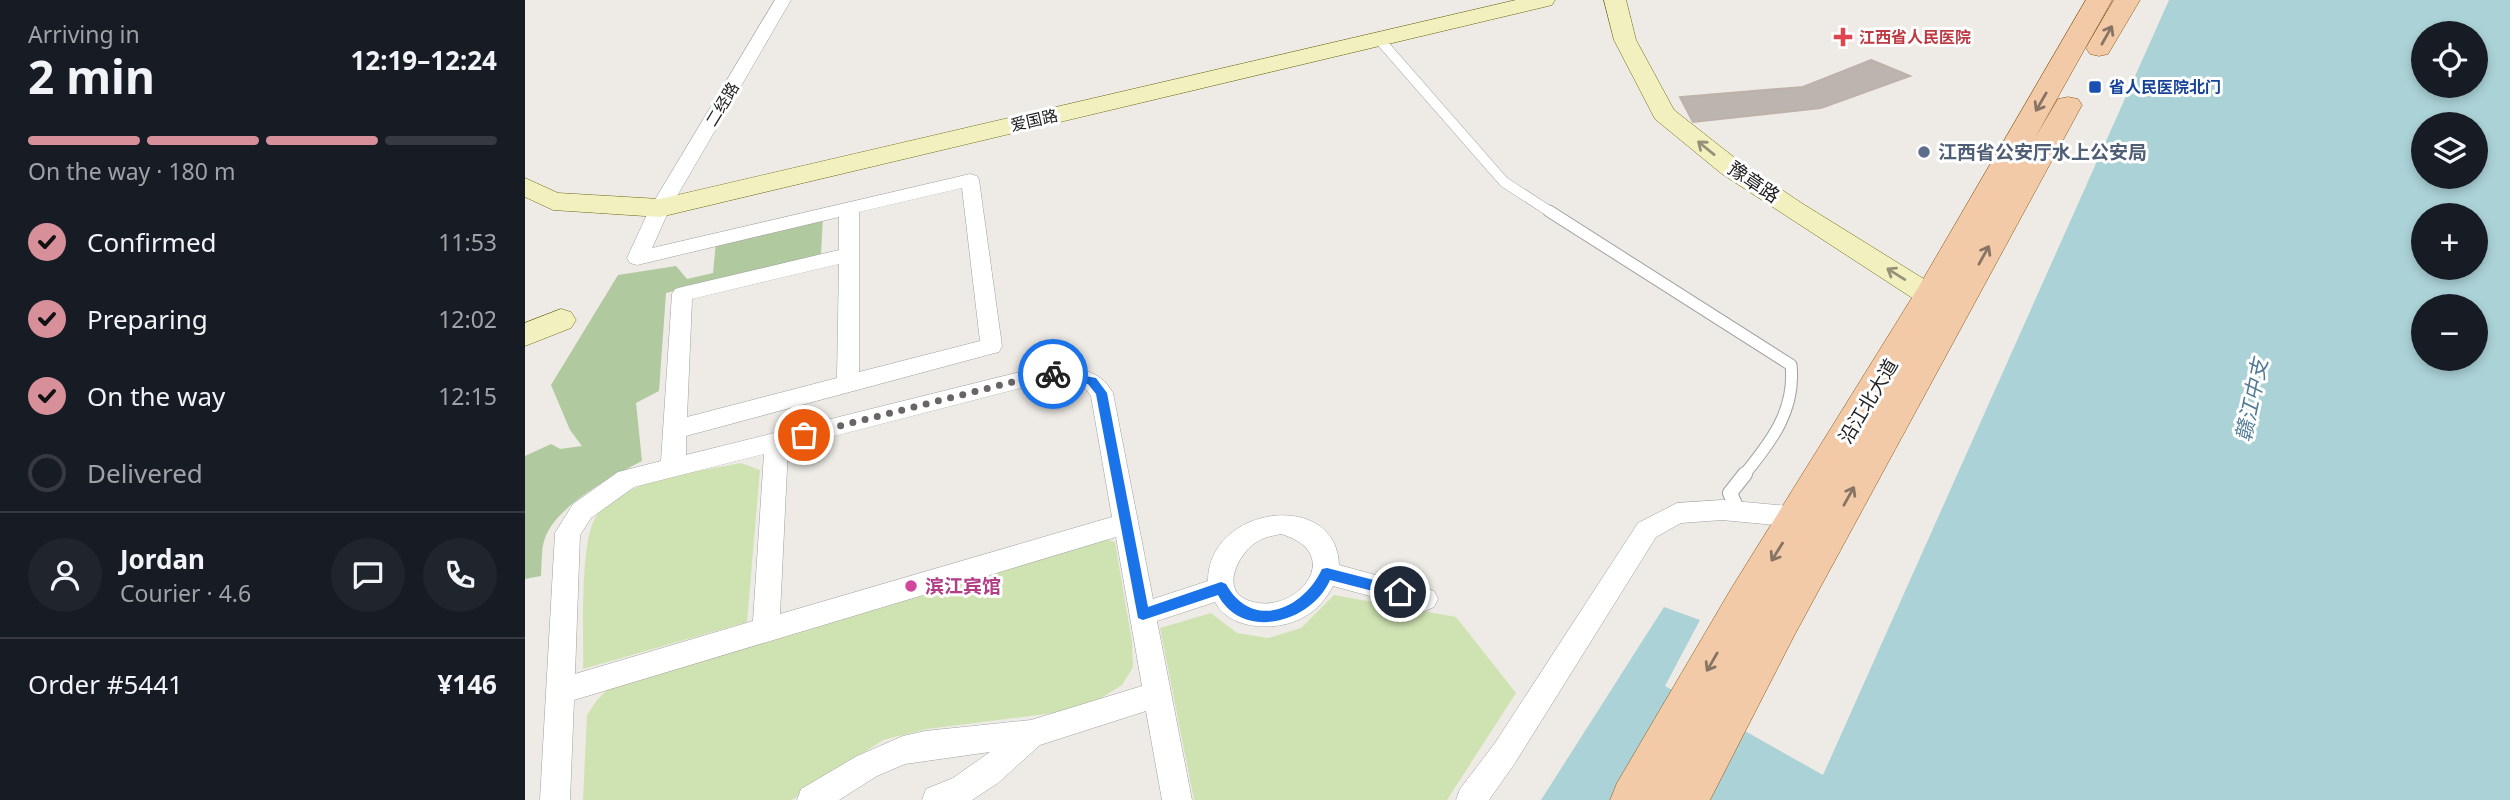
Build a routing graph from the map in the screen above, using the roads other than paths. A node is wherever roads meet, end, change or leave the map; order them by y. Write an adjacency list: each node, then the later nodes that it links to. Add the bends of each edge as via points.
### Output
1 (783, 0): 8 (street, 二经路)
2 (1544, 0): 6 (street, 爱国路)
3 (1615, 0): 11 (street, 豫章路, one-way to 3, via 1731,168 1664,114 1625,40)
4 (2099, 0): 11 (main road, 沿江北大道, one-way to 11)
5 (2127, 0): 11 (main road, 沿江北大道, one-way to 5)
6 (1378, 38): 8 (street, 爱国路); 18 (lane, via 1504,183 1791,365 1794,379 1786,416 1730,493)
7 (525, 186): 8 (street, 爱国路, via 553,201)
8 (660, 208): 9 (street, 二经路, via 637,258)
9 (849, 208): 10 (street); 14 (street, via 970,180 991,346)
10 (849, 255): 14 (street); 15 (street, via 682,294)
11 (1943, 301): 19 (main road, 沿江北大道); 21 (main road, 沿江北大道, one-way to 11)
12 (561, 320): 13 (street)
13 (525, 335)
14 (848, 384): 15 (street)
15 (677, 429): 17 (street)
16 (777, 441): 17 (street); 20 (street, via 1048,373 1092,381 1102,393); 27 (street)
17 (673, 468): 28 (street, via 627,479 582,511 568,533)
18 (1738, 511): 19 (street); 35 (street, via 1677,513 1647,530)
19 (1798, 517): 21 (street); 25 (main road, 沿江北大道, one-way to 25)
20 (1126, 523): 26 (street); 27 (street)
21 (1830, 531): 25 (main road, 沿江北大道)
22 (1327, 573): 23 (street, via 1308,602 1274,616 1240,610); 23 (street, via 1322,544 1312,533 1281,524 1255,531 1233,545 1220,573); 24 (street)
23 (1221, 588): 26 (street)
24 (1425, 599)
25 (1763, 611): 36 (main road, 沿江北大道, one-way to 36); 37 (main road, 沿江北大道)
26 (1143, 614): 29 (street)
27 (766, 631): 28 (street)
28 (560, 691): 31 (street)
29 (1157, 694): 30 (street); 34 (street)
30 (1031, 734): 32 (street, via 903,750); 33 (street, via 968,786)
31 (555, 800)
32 (812, 800)
33 (937, 800)
34 (1177, 800)
35 (1471, 800)
36 (1634, 800)
37 (1684, 800)

